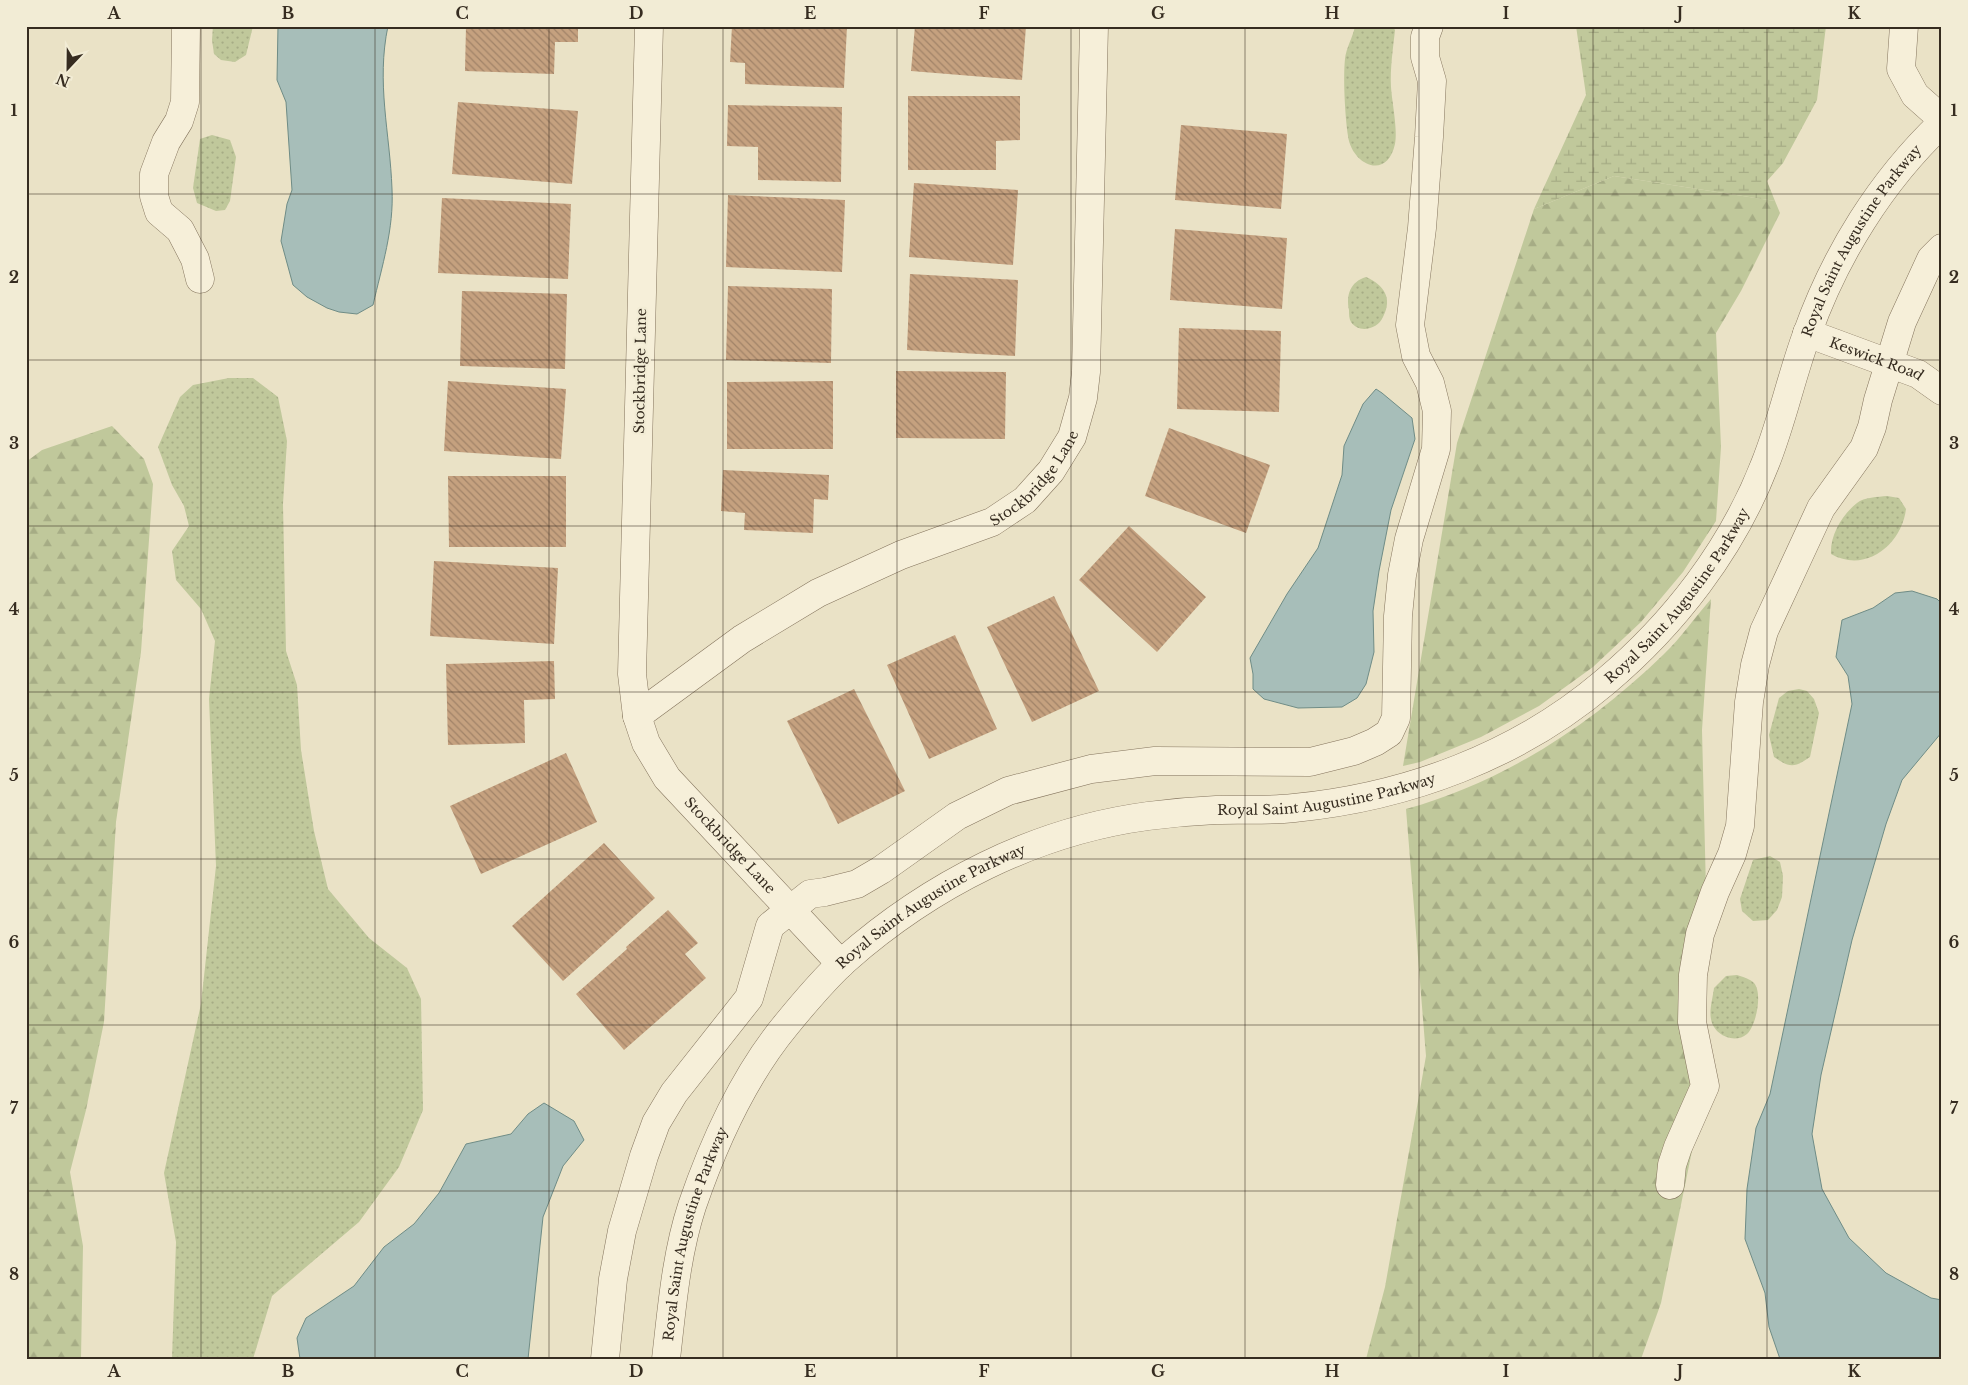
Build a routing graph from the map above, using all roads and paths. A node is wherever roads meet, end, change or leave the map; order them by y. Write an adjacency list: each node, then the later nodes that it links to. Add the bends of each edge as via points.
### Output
1 (186, 26): 8 (street, via 185,102 154,174 154,196 159,212 180,230 195,259)
2 (649, 26): 12 (street, Stockbridge Lane, via 632,674)
3 (1094, 26): 12 (street, Stockbridge Lane, via 1086,372 1083,398 1072,437 1051,472 1025,500 992,522 901,555 818,593 784,613 742,638)
4 (1429, 26): 13 (street, via 1425,37 1425,57 1432,82 1430,118 1422,228 1410,325 1416,356 1430,383 1437,411 1436,449 1409,539 1402,575 1396,718 1389,733 1354,751 1310,762 1155,761 1091,769 1008,791 957,816 857,884 810,894)
5 (1904, 26): 6 (street, via 1902,69 1915,95)
6 (1942, 121): 9 (street, Royal Saint Augustine Parkway, via 1869,210 1834,269)
7 (1942, 248): 10 (street, via 1931,259 1902,322)
8 (200, 279)
9 (1807, 332): 10 (street, Keswick Road); 14 (street, Royal Saint Augustine Parkway, via 1765,465 1735,527 1698,585 1654,637 1603,684 1548,724 1488,757 1424,782 1358,800 1289,809 1214,810 1146,816 1069,833 1014,852 952,882 894,920)
10 (1889, 363): 11 (street, Keswick Road, via 1918,374); 15 (street, via 1864,448 1821,508 1764,631 1749,702 1740,826 1700,934 1693,975 1692,1022 1705,1086 1678,1147)
11 (1942, 391)
12 (637, 716): 13 (street, Stockbridge Lane, via 646,744 666,778)
13 (790, 910): 14 (street, Stockbridge Lane); 16 (street, via 770,926 749,998 674,1092 656,1122 622,1231)
14 (841, 964): 17 (street, Royal Saint Augustine Parkway, via 784,1028 745,1085 714,1146 691,1210 677,1268)
15 (1670, 1185)
16 (604, 1359)
17 (666, 1359)

